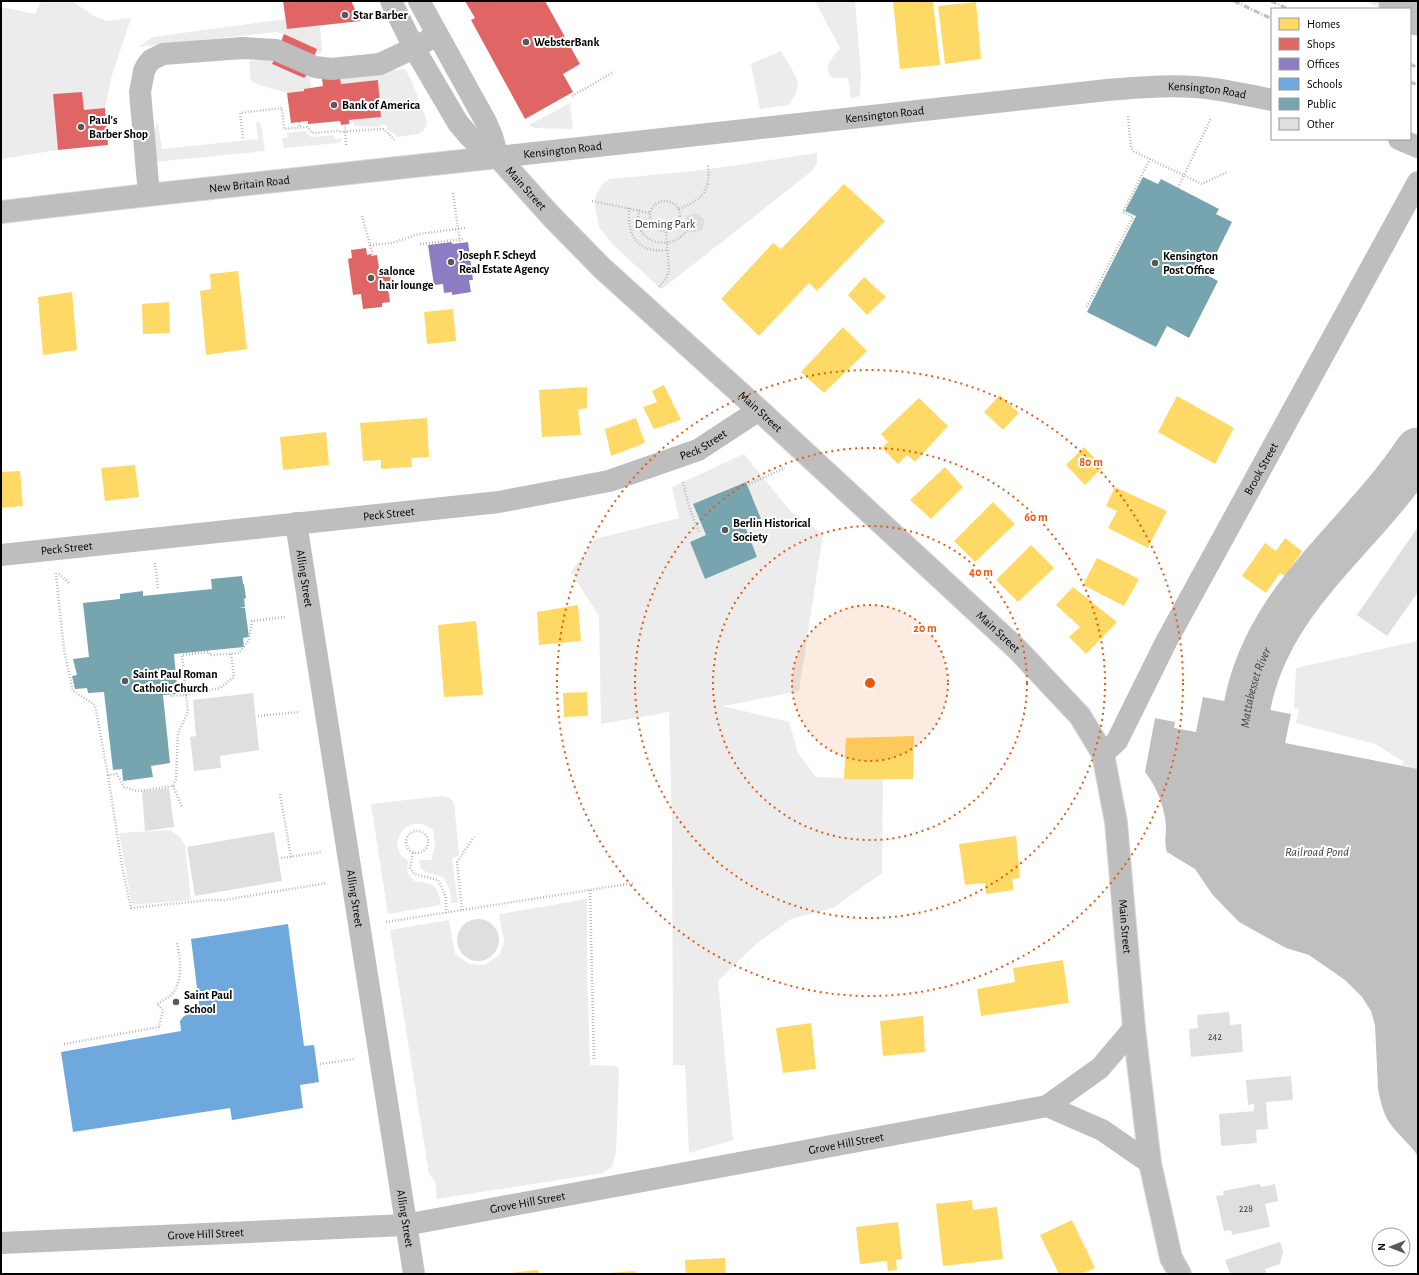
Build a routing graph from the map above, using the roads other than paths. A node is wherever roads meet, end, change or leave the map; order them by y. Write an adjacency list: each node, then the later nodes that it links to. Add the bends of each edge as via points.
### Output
1 (391, 1): 4 (street, Main Street)
2 (419, 1): 3 (street, Main Street)
3 (437, 35): 4 (street); 8 (street, Main Street, via 486,122)
4 (414, 48): 8 (street, Main Street, via 458,123 470,138); 10 (street, via 380,64 331,69 315,67 276,50 243,48 164,54 156,57 144,71 140,92)
5 (1271, 100): 8 (street, Kensington Road, via 1214,89 1156,87 1107,90)
6 (1400, 140): 7 (street)
7 (1418, 147)
8 (498, 157): 10 (street, New Britain Road); 12 (street, Main Street, via 602,268)
9 (1418, 182): 15 (street, Brook Street, via 1166,642 1118,741)
10 (149, 195): 11 (street, New Britain Road)
11 (1, 212)
12 (759, 410): 13 (street, Peck Street, via 698,450 609,482 499,502); 15 (street, Main Street, via 1016,649 1080,716)
13 (296, 523): 14 (street, Peck Street); 19 (street, Alling Street)
14 (1, 555)
15 (1103, 754): 16 (street, Main Street, via 1116,822)
16 (1134, 1028): 17 (street, Grove Hill Street, via 1100,1068); 18 (street, Main Street)
17 (1047, 1106): 18 (street, via 1102,1130); 19 (street, Grove Hill Street)
18 (1150, 1163): 22 (street, Main Street, via 1171,1258)
19 (405, 1225): 20 (street, Grove Hill Street); 21 (street, Alling Street)
20 (1, 1243)
21 (414, 1274)
22 (1180, 1274)

